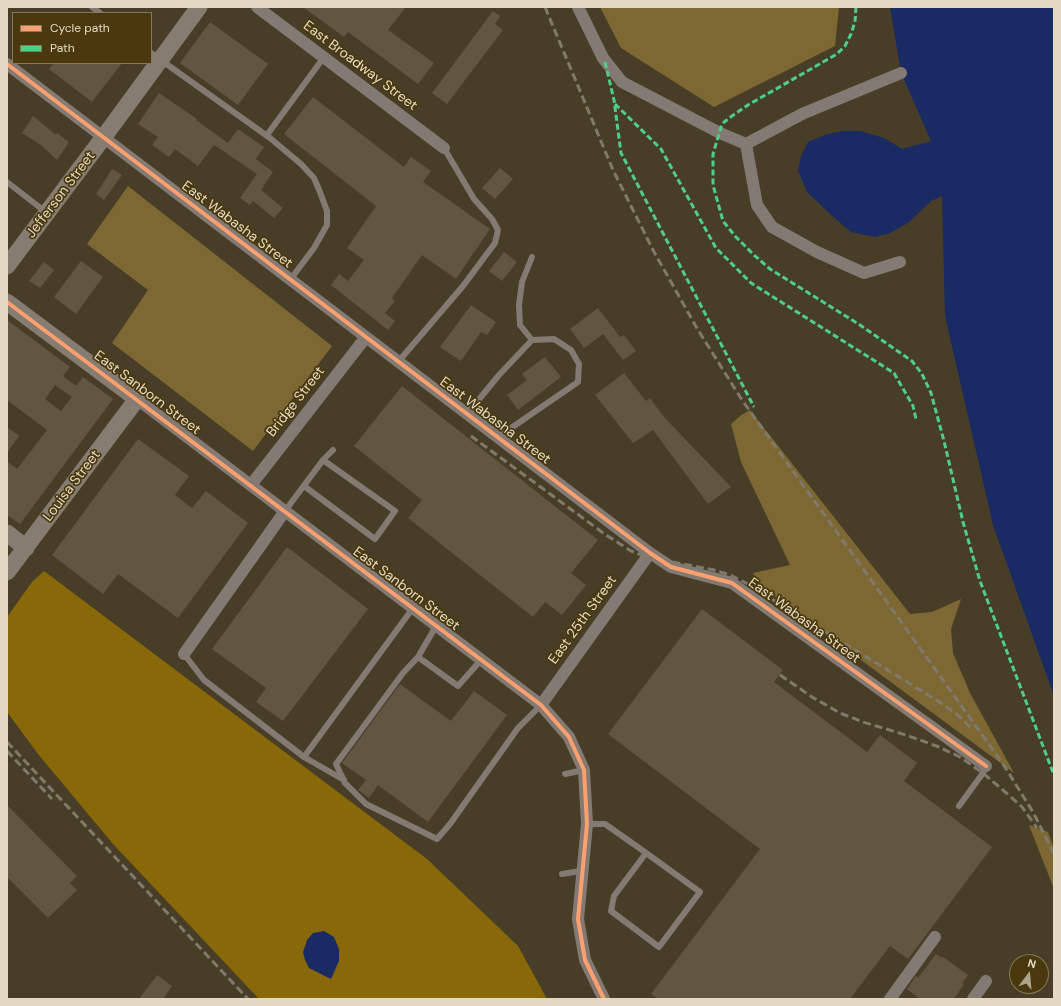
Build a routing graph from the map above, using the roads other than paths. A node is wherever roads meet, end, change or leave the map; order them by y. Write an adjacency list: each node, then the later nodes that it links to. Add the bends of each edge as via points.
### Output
1 (200, 7): 4 (street, Jefferson Street)
2 (258, 7): 5 (street, East Broadway Street)
3 (578, 7): 11 (street, via 603,58 622,82)
4 (156, 56): 9 (lane)
5 (324, 58): 9 (lane); 12 (street, East Broadway Street)
6 (7, 64): 10 (street, East Wabasha Street)
7 (151, 64): 10 (street, Jefferson Street)
8 (901, 73): 11 (street, via 802,114)
9 (267, 135): 18 (lane, via 314,178 327,211 326,224 314,248)
10 (103, 138): 14 (street, Jefferson Street); 18 (street, East Wabasha Street)
11 (746, 144): 16 (street, via 757,205 772,227 864,274)
12 (444, 148): 22 (lane, via 474,199 498,230 495,243 463,286)
13 (7, 182): 14 (lane)
14 (47, 213): 17 (street, Jefferson Street)
15 (532, 257): 21 (lane, via 522,282 519,305 520,325)
16 (900, 262)
17 (7, 266)
18 (290, 280): 20 (street, East Wabasha Street)
19 (7, 302): 23 (street, East Sanborn Street)
20 (366, 337): 22 (street, East Wabasha Street); 28 (street, Bridge Street)
21 (532, 340): 24 (lane); 25 (lane, via 554,339 571,350 579,364 578,382)
22 (398, 362): 24 (street, East Wabasha Street)
23 (137, 399): 28 (street, East Sanborn Street); 32 (street, Louisa Street)
24 (467, 414): 25 (street, East Wabasha Street)
25 (498, 437): 33 (street, East Wabasha Street)
26 (333, 450): 27 (lane)
27 (324, 460): 29 (lane); 29 (lane, via 395,511 375,539)
28 (251, 485): 30 (street, East Sanborn Street)
29 (304, 486): 30 (lane)
30 (285, 511): 35 (street, East Sanborn Street); 37 (street)
31 (7, 533): 32 (street)
32 (26, 548): 34 (street, Louisa Street)
33 (650, 553): 40 (street, East 25th Street); 42 (street, East Wabasha Street, via 671,567 732,583)
34 (7, 572)
35 (413, 608): 36 (street, East Sanborn Street); 41 (lane)
36 (436, 626): 38 (lane); 39 (street, East Sanborn Street)
37 (184, 654): 41 (lane, via 204,680)
38 (418, 657): 39 (lane, via 458,686); 45 (lane, via 403,673 336,764)
39 (481, 660): 40 (street, East Sanborn Street)
40 (541, 705): 43 (street, East Sanborn Street, via 569,737); 45 (lane, via 518,728 437,839 366,804)
41 (304, 757): 45 (lane)
42 (986, 766): 46 (lane)
43 (584, 770): 44 (lane); 47 (street, East Sanborn Street)
44 (565, 774)
45 (344, 780)
46 (959, 806)
47 (587, 824): 48 (lane, via 605,824); 49 (street, East Sanborn Street)
48 (646, 853): 48 (lane, via 700,892 659,947 611,912 614,896)
49 (581, 871): 50 (lane); 53 (street, East Sanborn Street, via 578,919 586,960)
50 (562, 874)
51 (935, 938): 54 (street)
52 (986, 981): 55 (street)
53 (604, 999)
54 (890, 999)
55 (973, 999)

